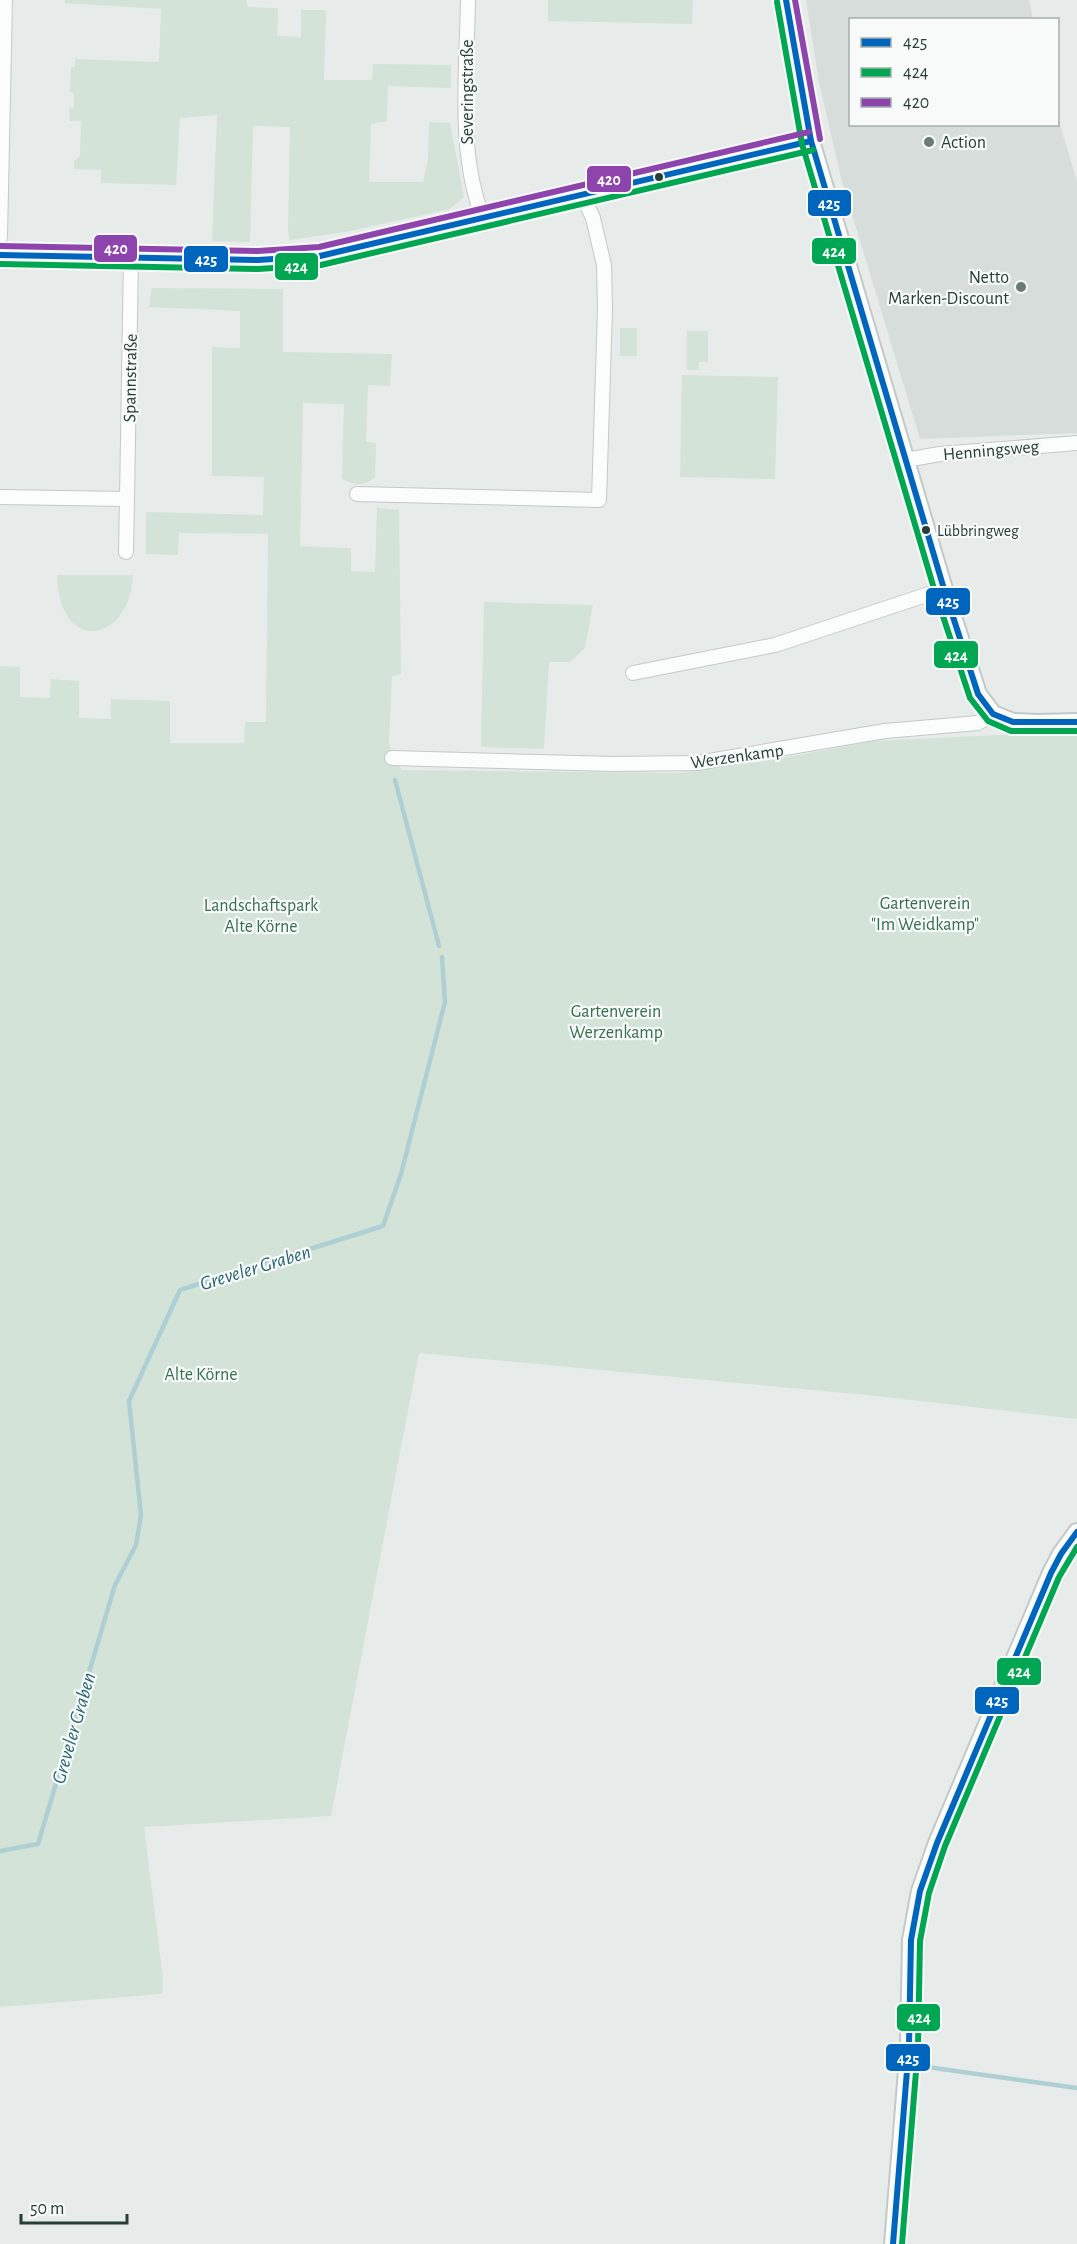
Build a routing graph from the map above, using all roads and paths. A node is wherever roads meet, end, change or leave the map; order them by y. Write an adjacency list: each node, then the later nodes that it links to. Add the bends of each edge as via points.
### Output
1 (5, 0): 4 (street)
2 (468, 0): 7 (street, Severingstraße, via 466,147)
3 (786, 0): 5 (street)
4 (2, 46): 8 (street)
5 (810, 141): 6 (street); 12 (street)
6 (582, 195): 7 (street); 13 (street, via 593,218 604,265 599,500)
7 (483, 218): 10 (street, via 320,256 270,260)
8 (0, 237)
9 (0, 255): 10 (street)
10 (131, 257): 15 (street, Spannstraße)
11 (1077, 443): 12 (street, Henningsweg)
12 (905, 460): 17 (street)
13 (357, 494)
14 (0, 497): 15 (street)
15 (127, 500): 16 (street, Spannstraße)
16 (126, 552)
17 (944, 589): 18 (street, via 775,645); 19 (street, via 978,694)
18 (633, 673)
19 (993, 714): 20 (street, via 1014,722); 21 (street, Werzenkamp, via 978,723 885,731 697,763)
20 (1077, 722)
21 (392, 758)
22 (1077, 1532): 23 (street, via 1051,1573 920,1891 911,1940 909,2046)
23 (893, 2244)

